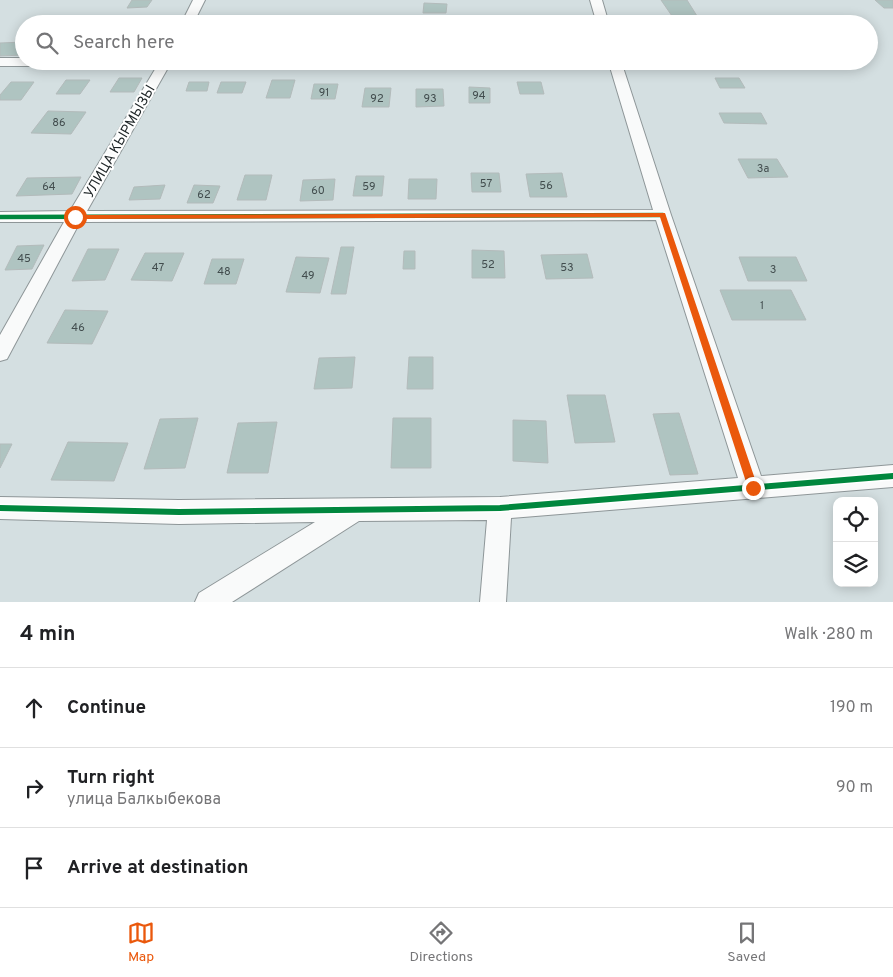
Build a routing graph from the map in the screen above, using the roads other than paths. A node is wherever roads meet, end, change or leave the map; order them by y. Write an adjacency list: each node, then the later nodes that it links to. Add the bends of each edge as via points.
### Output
1 (199, 0): 3 (street)
2 (596, 0): 4 (street)
3 (191, 15)
4 (600, 15)
5 (0, 62): 6 (street)
6 (15, 62)
7 (161, 70): 11 (street, УЛИЦА КЫРМЫЗЫ)
8 (618, 70): 9 (street)
9 (663, 215): 11 (street); 14 (street)
10 (0, 217): 11 (street)
11 (75, 217): 12 (street, УЛИЦА КЫРМЫЗЫ)
12 (0, 353)
13 (893, 476): 14 (street)
14 (753, 488): 16 (street)
15 (0, 508): 17 (street, via 179,512)
16 (500, 508): 17 (street); 19 (street)
17 (355, 510): 18 (street)
18 (208, 602)
19 (493, 602)

